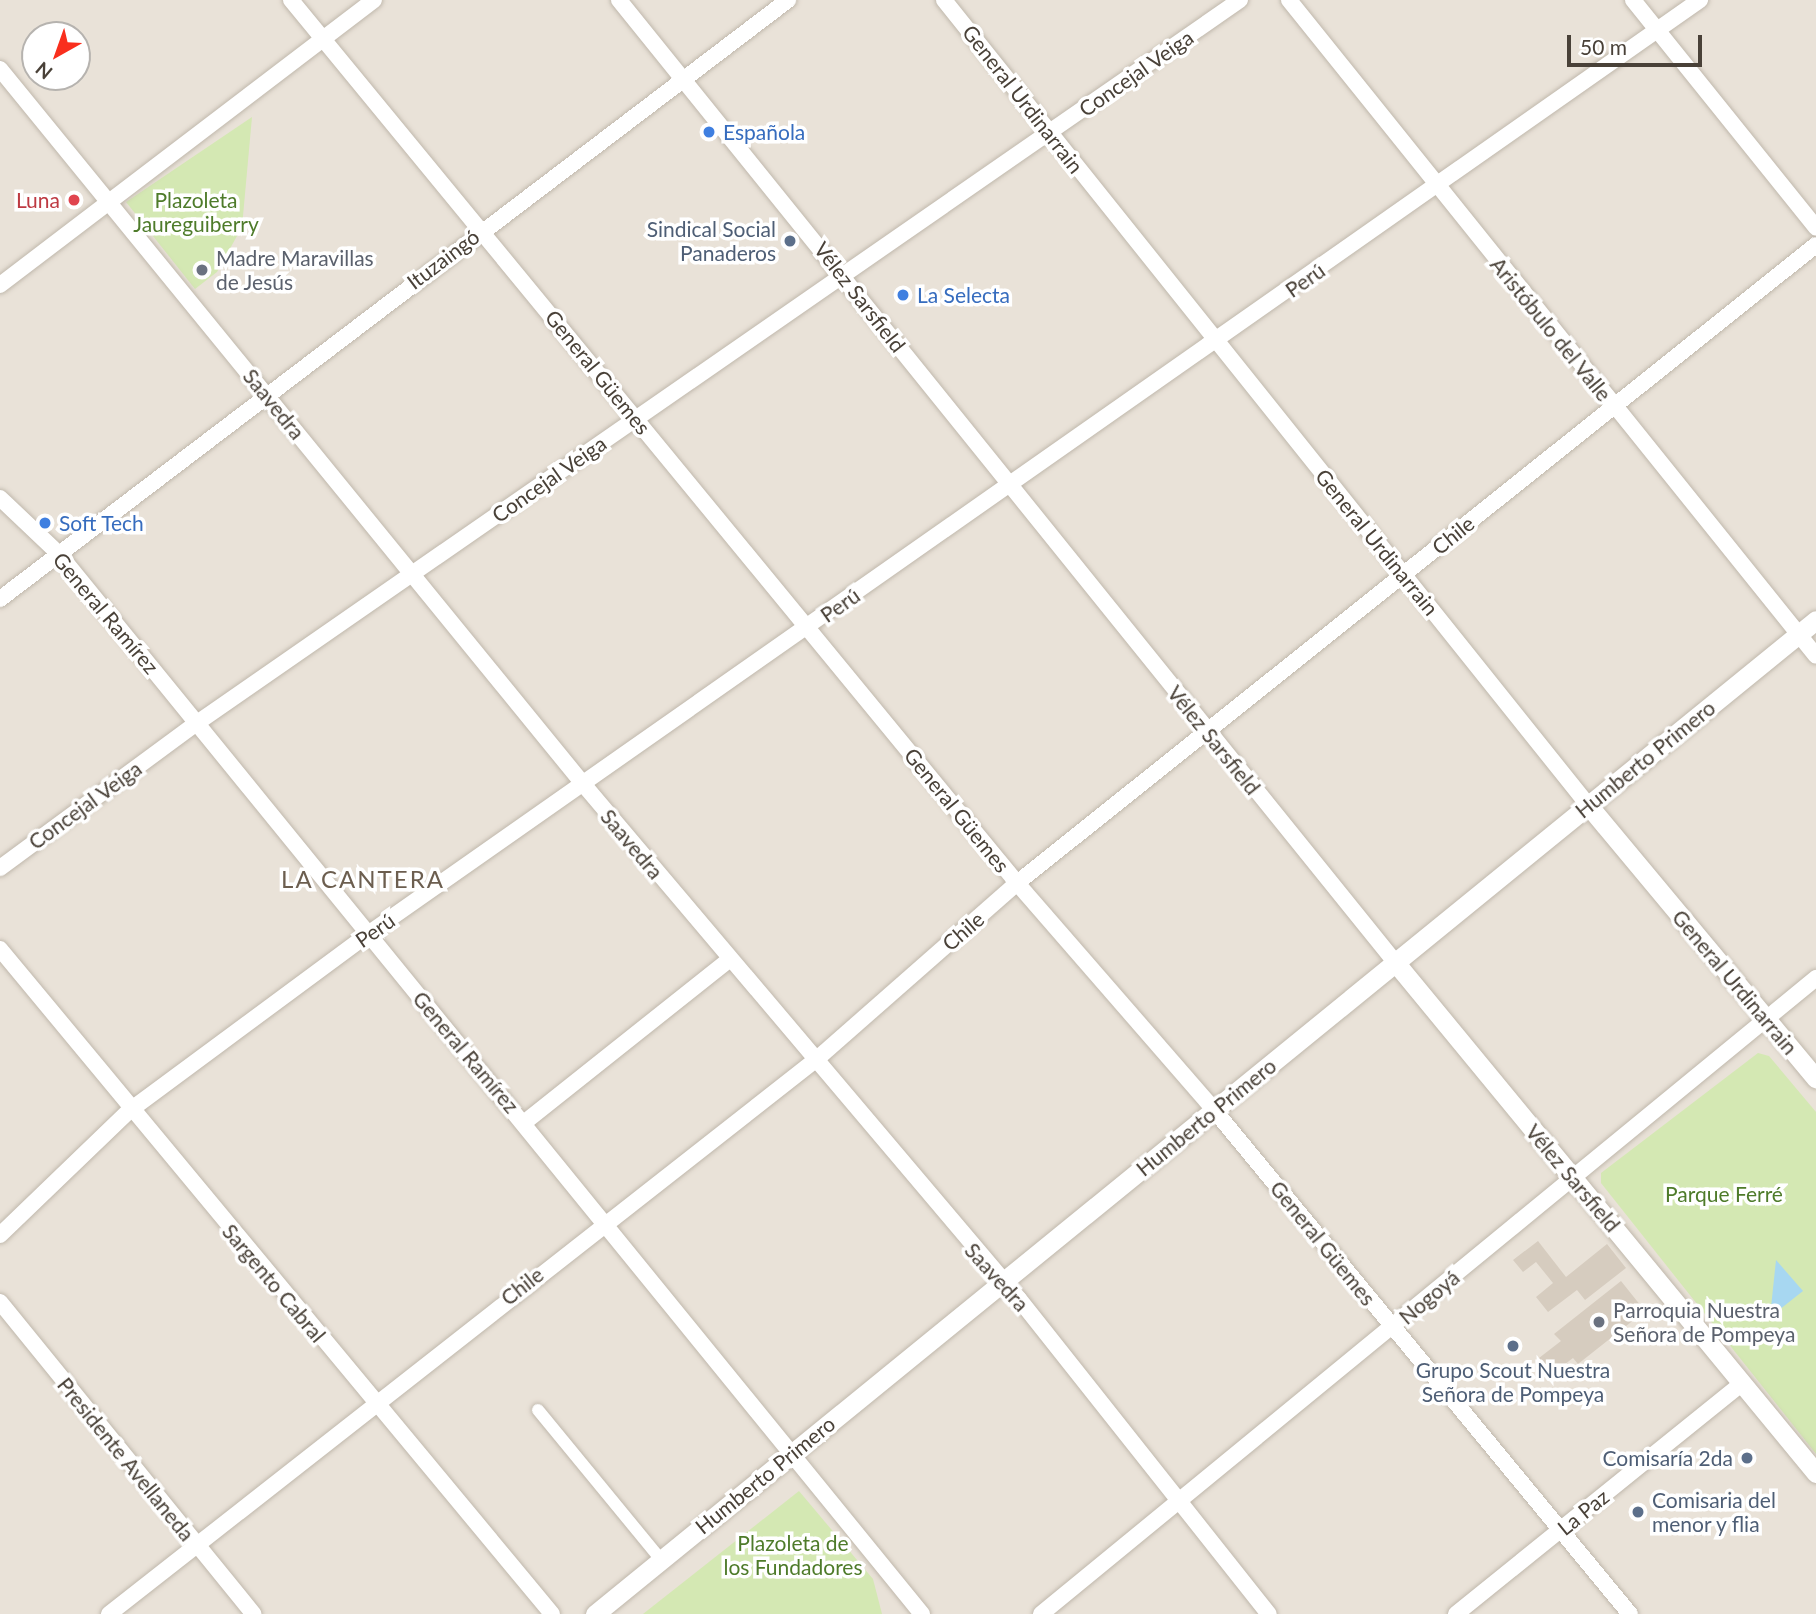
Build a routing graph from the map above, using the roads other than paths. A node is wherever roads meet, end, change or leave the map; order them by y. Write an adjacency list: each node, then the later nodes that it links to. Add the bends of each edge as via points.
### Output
1 (291, 0): 11 (street, General Güemes)
2 (374, 0): 11 (street)
3 (619, 0): 13 (street, Vélez Sarsfield)
4 (788, 0): 13 (street, Ituzaingó)
5 (944, 0): 14 (street, General Urdinarrain)
6 (1240, 0): 14 (street, Concejal Veiga)
7 (1289, 0): 15 (street, Aristóbulo del Valle)
8 (1633, 0): 10 (street)
9 (1700, 0): 10 (street, Perú)
10 (1657, 30): 15 (street, Perú); 17 (street)
11 (324, 40): 16 (street); 18 (street, General Güemes)
12 (0, 69): 16 (street, Saavedra)
13 (685, 79): 18 (street, Ituzaingó); 20 (street, Vélez Sarsfield)
14 (1049, 134): 20 (street, Concejal Veiga); 22 (street, General Urdinarrain)
15 (1437, 187): 22 (street, Perú); 24 (street, Aristóbulo del Valle)
16 (109, 202): 21 (street); 23 (street, Saavedra)
17 (1816, 228)
18 (482, 229): 23 (street, Ituzaingó); 25 (street, General Güemes)
19 (1816, 245): 24 (street, Chile)
20 (844, 276): 25 (street, Concejal Veiga); 26 (street, Vélez Sarsfield)
21 (0, 285)
22 (1217, 343): 26 (street, Perú); 30 (street, General Urdinarrain)
23 (266, 393): 28 (street, Ituzaingó); 29 (street, Saavedra)
24 (1613, 407): 30 (street, Chile); 34 (street, Aristóbulo del Valle)
25 (636, 419): 29 (street, Concejal Veiga); 33 (street, General Güemes)
26 (1007, 486): 33 (street, Perú); 37 (street, Vélez Sarsfield)
27 (0, 498): 28 (street, General Ramírez)
28 (59, 554): 31 (street, Ituzaingó); 36 (street, General Ramírez)
29 (413, 575): 36 (street, Concejal Veiga); 38 (street, Saavedra)
30 (1403, 575): 37 (street, Chile); 39 (street, General Urdinarrain)
31 (0, 599)
32 (1816, 620): 34 (street, Humberto Primero)
33 (807, 628): 38 (street, Perú); 41 (street, General Güemes)
34 (1799, 634): 35 (street, Aristóbulo del Valle); 39 (street, Humberto Primero)
35 (1816, 656)
36 (197, 723): 40 (street, Concejal Veiga); 42 (street, General Ramírez)
37 (1207, 731): 41 (street, Chile); 45 (street, Vélez Sarsfield)
38 (584, 785): 42 (street, Perú); 44 (street, Saavedra)
39 (1588, 806): 45 (street, Humberto Primero); 47 (street, General Urdinarrain)
40 (0, 868)
41 (1017, 883): 48 (street, Chile); 51 (street, General Güemes)
42 (368, 934): 50 (street, Perú); 52 (street, General Ramírez)
43 (0, 949): 50 (street, Sargento Cabral)
44 (729, 960): 48 (street, Saavedra); 52 (street)
45 (1395, 962): 51 (street, Humberto Primero); 53 (street, Vélez Sarsfield)
46 (1816, 978): 47 (street, Nogoyá)
47 (1766, 1018): 49 (street, General Urdinarrain); 53 (street, Nogoyá)
48 (818, 1058): 54 (street, Chile); 56 (street, Saavedra)
49 (1816, 1079)
50 (129, 1111): 55 (street, Perú); 60 (street, Sargento Cabral)
51 (1215, 1111): 56 (street, Humberto Primero); 58 (street, General Güemes)
52 (525, 1122): 54 (street, General Ramírez)
53 (1572, 1178): 58 (street, Nogoyá); 59 (street, Vélez Sarsfield)
54 (606, 1221): 60 (street, Chile); 62 (street, General Ramírez)
55 (0, 1235)
56 (1003, 1281): 62 (street, Humberto Primero); 64 (street, Saavedra)
57 (0, 1302): 66 (street, Presidente Avellaneda)
58 (1392, 1328): 64 (street, Nogoyá); 65 (street, General Güemes)
59 (1742, 1383): 63 (street, Vélez Sarsfield); 65 (street, La Paz)
60 (374, 1400): 66 (street, Chile); 70 (street, Sargento Cabral)
61 (538, 1410): 67 (street)
62 (794, 1452): 67 (street, Humberto Primero); 72 (street, General Ramírez)
63 (1816, 1474)
64 (1178, 1501): 73 (street, Nogoyá); 74 (street, Saavedra)
65 (1561, 1529): 75 (street, La Paz); 76 (street, General Güemes)
66 (196, 1547): 68 (street, Chile); 69 (street, Presidente Avellaneda)
67 (661, 1560): 71 (street, Humberto Primero)
68 (109, 1614)
69 (254, 1614)
70 (552, 1614)
71 (595, 1614)
72 (922, 1614)
73 (1041, 1614)
74 (1269, 1614)
75 (1456, 1614)
76 (1630, 1614)

